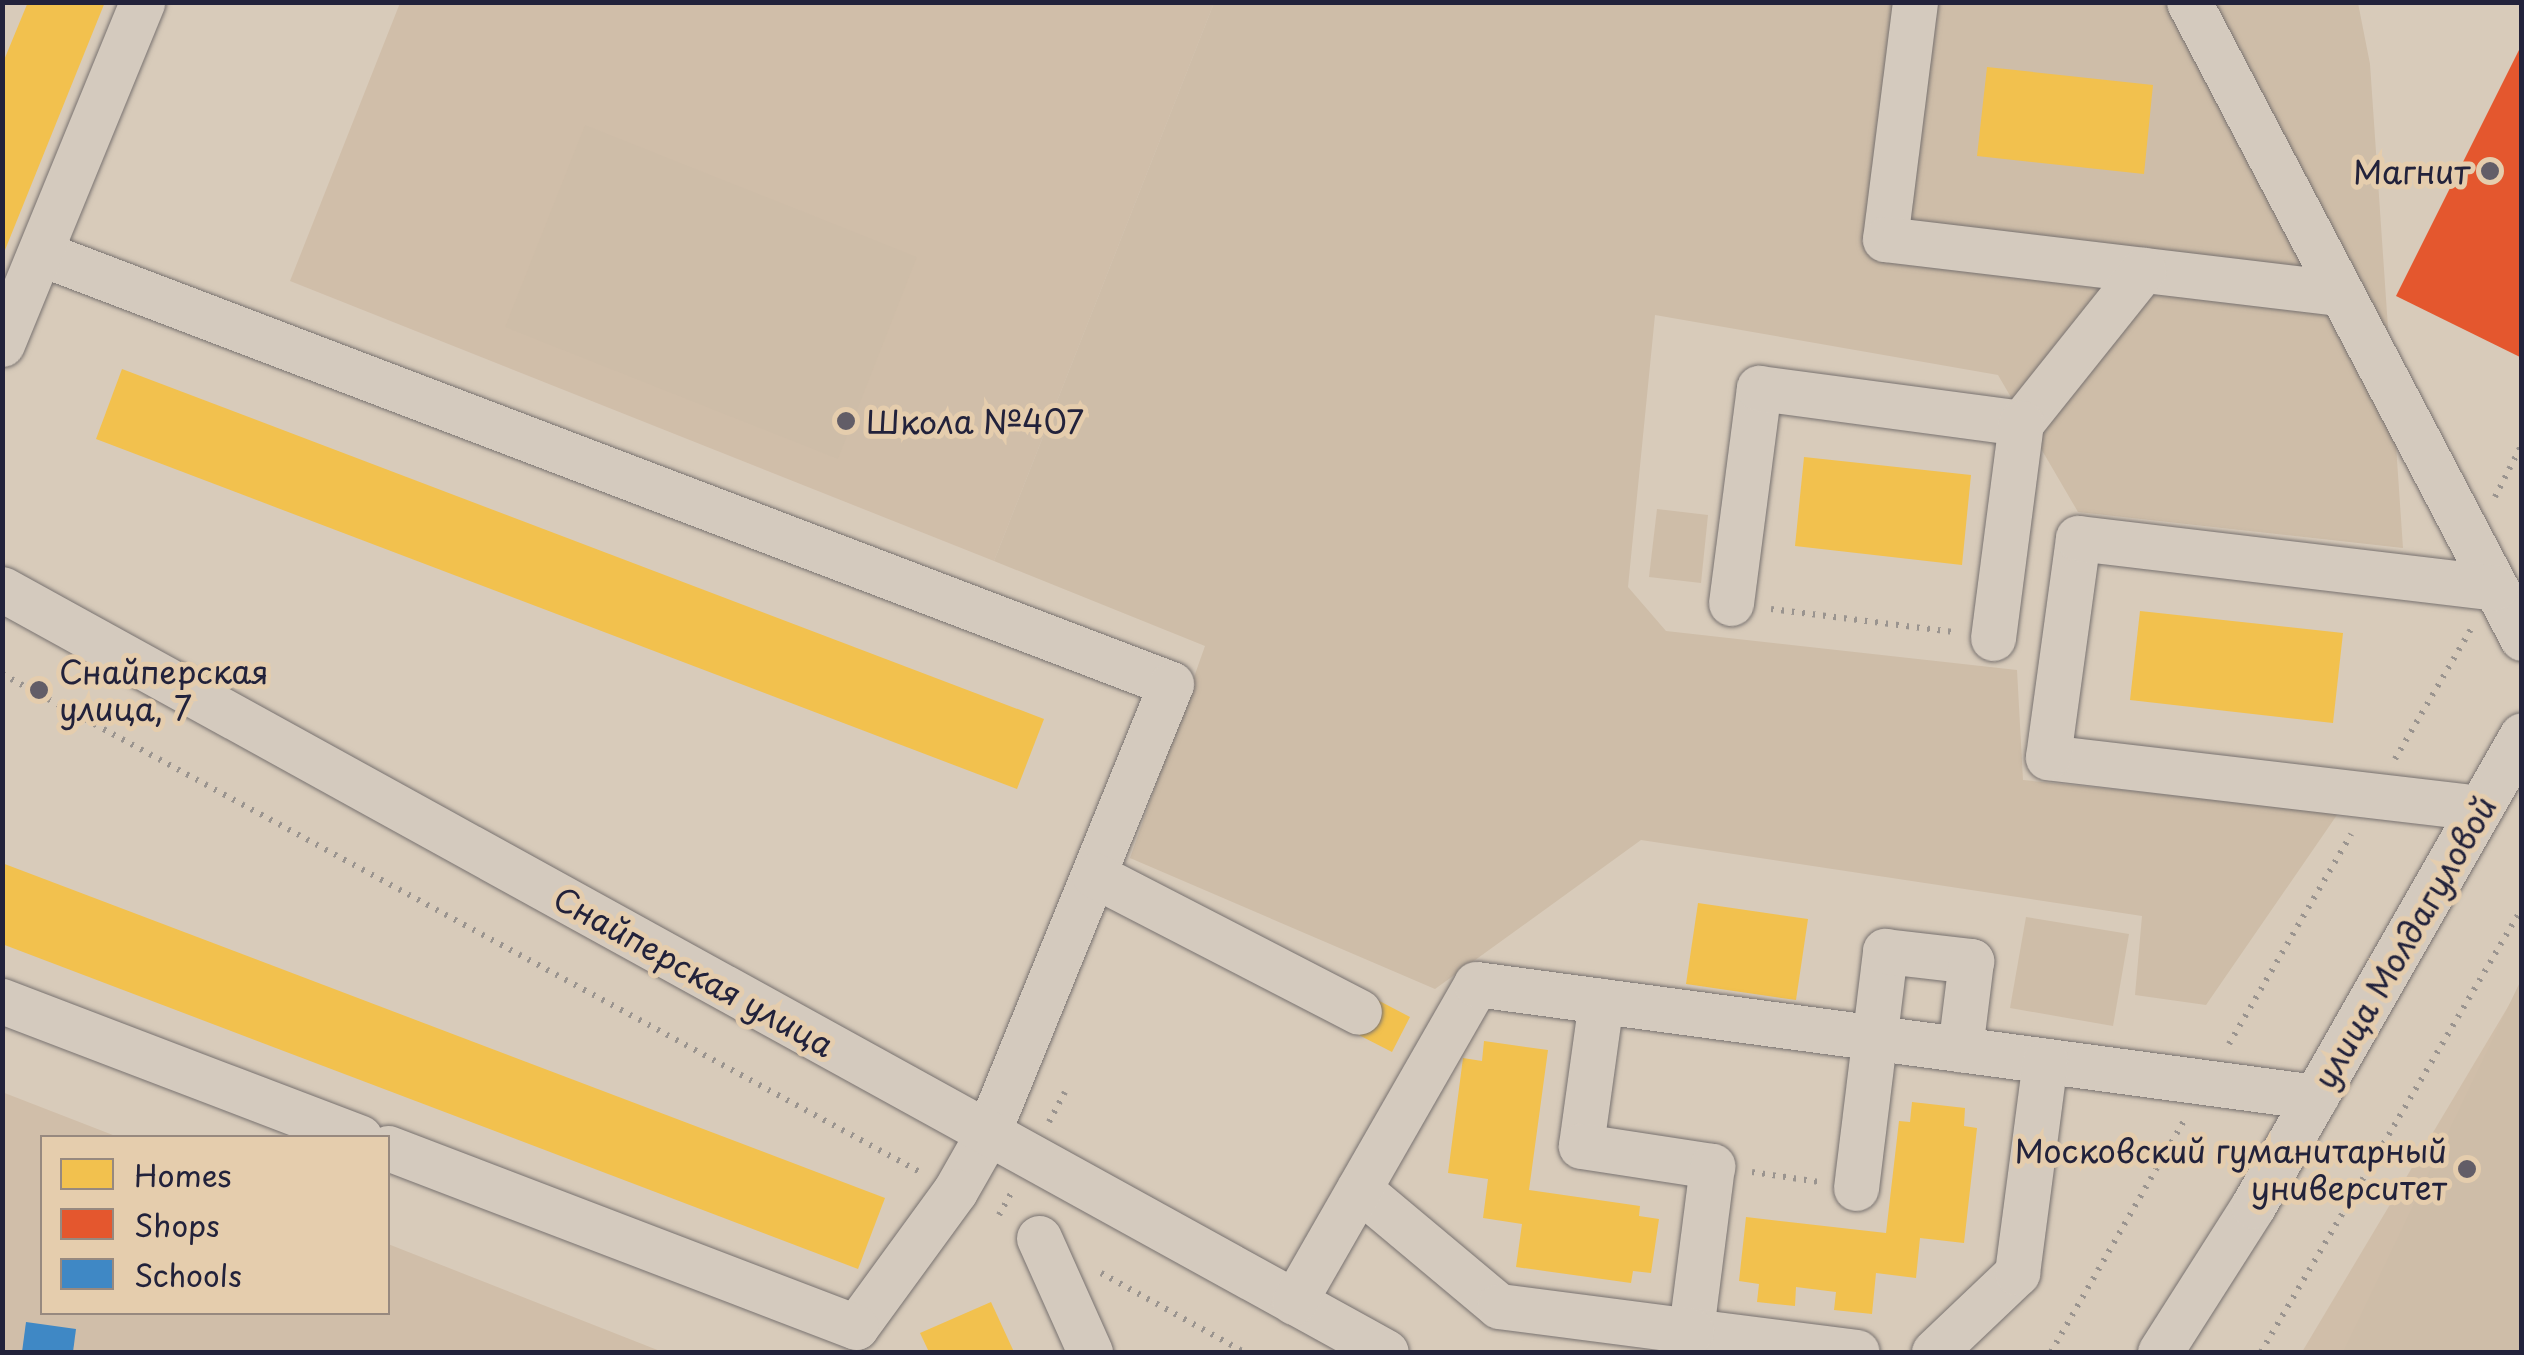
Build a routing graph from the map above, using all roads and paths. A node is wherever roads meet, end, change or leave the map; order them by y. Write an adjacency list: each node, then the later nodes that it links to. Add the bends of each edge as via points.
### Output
1 (142, 2): 4 (street)
2 (1915, 2): 5 (street, via 1885,239)
3 (2189, 2): 6 (street)
4 (40, 253): 7 (street); 18 (street, via 1172,684)
5 (2143, 270): 6 (street); 8 (street)
6 (2341, 293): 9 (street)
7 (2, 344)
8 (2021, 423): 11 (street, via 1758,388); 12 (street)
9 (2495, 588): 13 (street); 16 (path); 16 (street, via 2078,538 2048,757)
10 (2, 589): 28 (street, Снайперская улица)
11 (1731, 604): 12 (path)
12 (1992, 638)
13 (2522, 638)
14 (2, 674): 34 (path)
15 (2522, 736): 17 (street, улица Молдагуловой)
16 (2374, 796): 17 (street); 26 (path)
17 (2480, 808): 27 (street, улица Молдагуловой)
18 (1094, 876): 22 (street); 28 (street)
19 (2522, 908): 46 (path)
20 (2, 1001): 29 (street)
21 (1600, 1001): 23 (street); 31 (street, via 1582,1146); 33 (street, via 1476,984)
22 (1358, 1012)
23 (1875, 1038): 24 (street); 24 (street, via 1885,950 1971,962); 32 (street)
24 (1960, 1049): 25 (street)
25 (2045, 1061): 26 (street); 43 (street, via 2017,1274)
26 (2206, 1082): 27 (street); 44 (path)
27 (2315, 1097): 45 (street, улица Молдагуловой)
28 (988, 1133): 34 (street); 36 (street, Снайперская улица)
29 (352, 1135)
30 (390, 1149): 38 (street)
31 (1712, 1166): 32 (path); 37 (street)
32 (1856, 1188)
33 (1359, 1190): 36 (street); 37 (street, via 1499,1306)
34 (955, 1191): 35 (path); 38 (street)
35 (1039, 1238): 39 (street); 40 (path)
36 (1294, 1302): 41 (street, Снайперская улица)
37 (1691, 1331): 42 (street)
38 (862, 1340)
39 (1090, 1352)
40 (1244, 1352)
41 (1386, 1352)
42 (1857, 1352)
43 (1934, 1352)
44 (2052, 1352)
45 (2160, 1352)
46 (2261, 1352)

